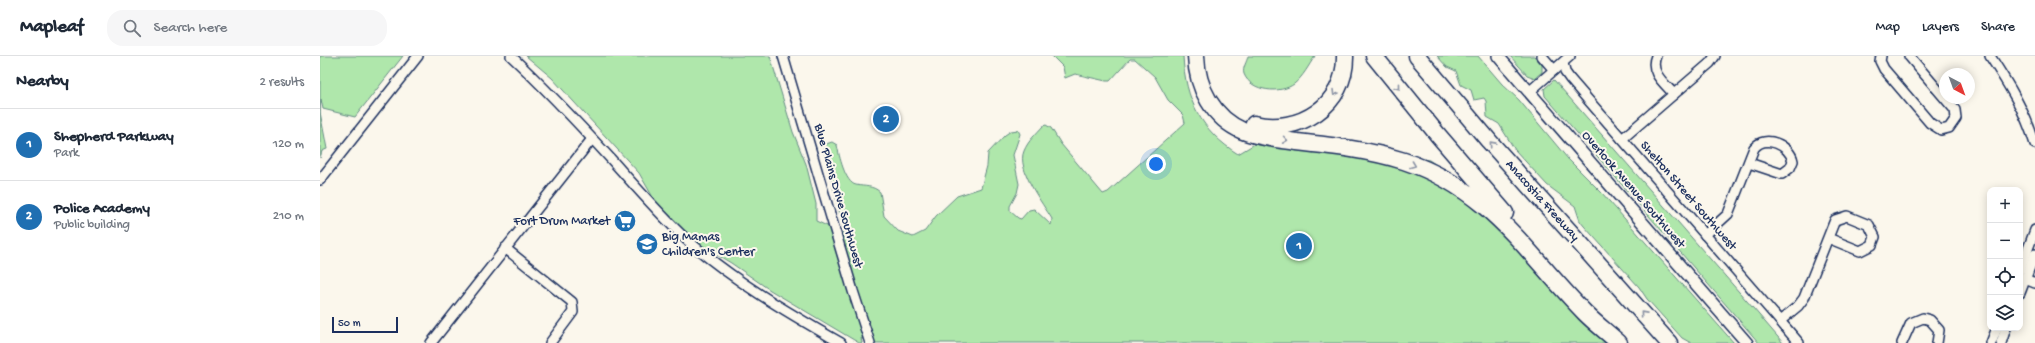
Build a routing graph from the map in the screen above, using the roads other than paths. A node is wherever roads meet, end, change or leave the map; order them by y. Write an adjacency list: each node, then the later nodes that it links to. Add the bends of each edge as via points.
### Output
1 (418, 56): 25 (street)
2 (511, 56): 21 (street)
3 (783, 56): 40 (street, Blue Plains Drive Southwest)
4 (1196, 56): 41 (highway, one-way to 41, via 1199,79 1209,101 1227,121 1242,131 1269,138 1355,149 1386,156 1427,170 1467,193 1501,220 1586,313)
5 (1206, 56): 6 (highway, one-way to 5, via 1341,80 1325,107 1314,116 1300,122 1274,127 1250,122 1224,105 1211,83)
6 (1345, 56)
7 (1374, 56): 41 (highway, one-way to 41, via 1459,160)
8 (1417, 56): 42 (highway, Anacostia Freeway, one-way to 8)
9 (1498, 56): 19 (street, Overlook Avenue Southwest)
10 (1542, 56): 18 (street)
11 (1570, 56): 17 (street)
12 (1656, 56): 20 (street, via 1655,72)
13 (1715, 56): 20 (street)
14 (1881, 56): 15 (street, via 1880,61 1884,69 1930,123 1937,129 1949,128 1956,118 1955,110)
15 (1909, 56)
16 (1990, 56): 23 (street, via 2021,105)
17 (1563, 63): 18 (street); 22 (street, Shelton Street Southwest, via 1567,75)
18 (1554, 70): 19 (street)
19 (1529, 92): 43 (street, Overlook Avenue Southwest)
20 (1674, 94): 22 (street)
21 (592, 139): 29 (street); 39 (street, via 655,208 704,254 763,298)
22 (1622, 139): 27 (street, Shelton Street Southwest)
23 (2035, 144)
24 (1748, 163): 24 (street, via 1782,174 1790,168 1793,160 1787,148 1767,141 1756,145); 27 (street, via 1726,216)
25 (320, 180)
26 (2035, 230): 31 (street)
27 (1705, 236): 34 (street, Shelton Street Southwest)
28 (1828, 238): 28 (street, via 1860,251 1872,245 1875,237 1869,225 1847,216 1835,220); 34 (street, via 1802,301)
29 (505, 248): 37 (street); 38 (street, via 572,302 573,312)
30 (2035, 254): 32 (street)
31 (2023, 262)
32 (2023, 278): 33 (street)
33 (2035, 283)
34 (1780, 321): 44 (street, Shelton Street Southwest)
35 (1996, 331): 47 (street)
36 (2005, 331): 48 (street)
37 (431, 343)
38 (550, 343)
39 (840, 343)
40 (870, 343)
41 (1620, 343)
42 (1669, 343)
43 (1747, 343)
44 (1799, 343)
45 (1902, 343): 46 (street, via 1911,323 1922,318 1930,320 1938,330)
46 (1937, 343)
47 (1991, 343)
48 (2001, 343)

